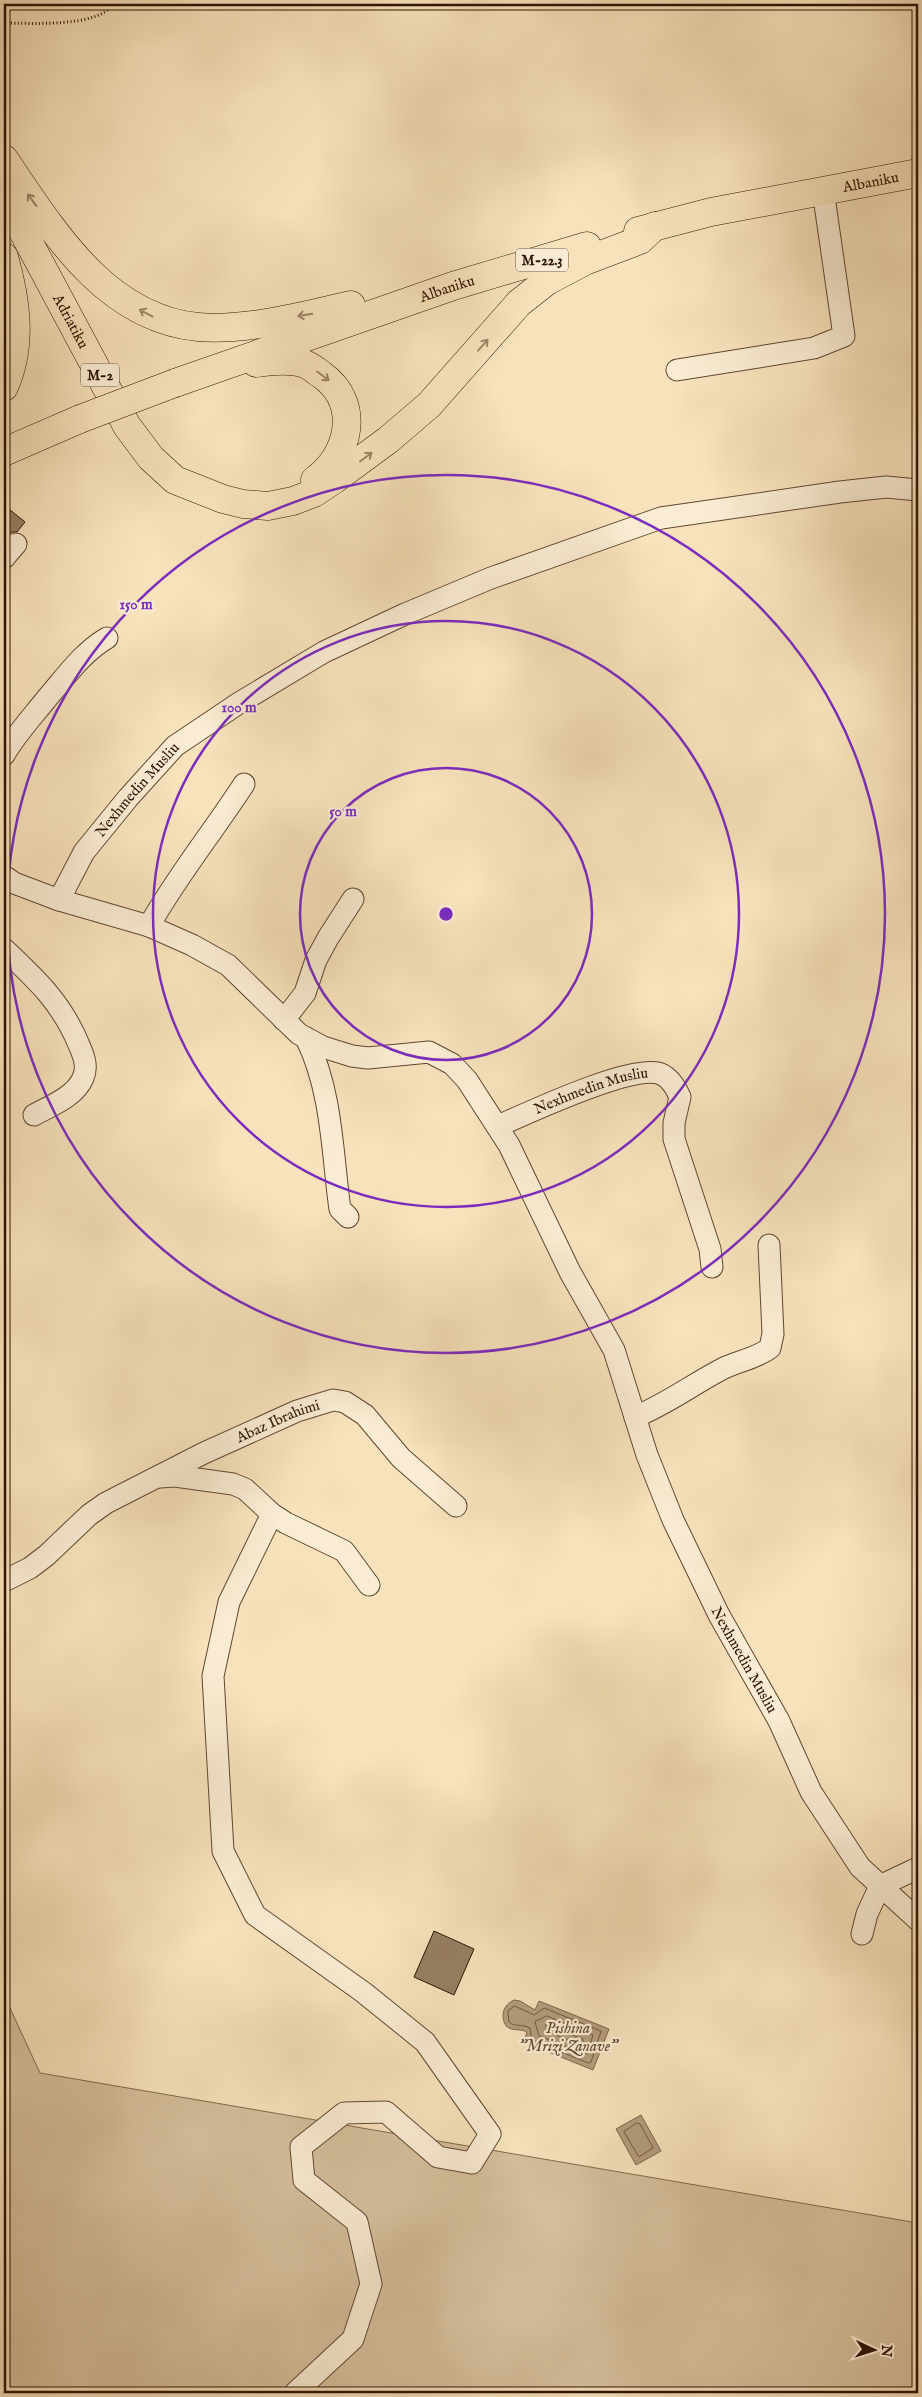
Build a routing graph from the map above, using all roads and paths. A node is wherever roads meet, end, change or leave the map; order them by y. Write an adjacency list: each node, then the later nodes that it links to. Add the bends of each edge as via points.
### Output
1 (114, 4): 2 (path, via 109,10 74,22)
2 (4, 23)
3 (4, 159): 9 (main road, one-way to 3, via 312,314 245,325 198,327 155,318 121,299 89,273)
4 (918, 173): 5 (main road, Albaniku / M-22.3)
5 (823, 190): 7 (main road, Albaniku / M-22.3); 10 (street, Albaniku, via 844,336 814,348)
6 (4, 196): 15 (main road, Adriatiku / M-2, via 128,426 151,458 175,480)
7 (655, 226): 9 (main road, Albaniku / M-22.3); 15 (main road, Adriatiku, one-way to 7, via 268,506 293,501 314,493 335,479 429,405 519,303 547,281 585,260 640,240)
8 (4, 257): 12 (main road, via 13,293 16,324 15,352)
9 (523, 265): 11 (main road, Albaniku / M-22.3, via 453,286)
10 (677, 370)
11 (176, 383): 13 (main road, Albaniku / M-2, bridge); 15 (main road, M-2, one-way to 15, via 247,365 287,361 313,368 329,380 340,396 347,427 337,458 328,471 291,492 258,497)
12 (4, 387)
13 (4, 452)
14 (918, 490): 21 (street, Nexhmedin Musliu, via 886,487 840,492 661,518 492,578 324,652 239,703 176,746 150,772 84,852)
15 (243, 504)
16 (107, 638): 17 (street, via 80,660)
17 (4, 755)
18 (244, 784): 22 (street, via 174,883)
19 (4, 876): 21 (street, Nexhmedin Musliu)
20 (353, 899): 24 (street, via 324,946 305,994)
21 (59, 900): 22 (street, Nexhmedin Musliu)
22 (148, 926): 24 (street, Nexhmedin Musliu, via 228,965)
23 (4, 949): 26 (street, via 61,1008 85,1057 84,1073 78,1086 68,1096)
24 (284, 1020): 25 (street, Nexhmedin Musliu)
25 (306, 1038): 27 (street, Nexhmedin Musliu, via 324,1048 368,1058 429,1052 452,1064 468,1080); 28 (street, Nexhmedin Musliu, via 324,1082 340,1209)
26 (34, 1115)
27 (498, 1126): 30 (street, Nexhmedin Musliu, via 584,1090 634,1074 661,1074 670,1080 680,1097 674,1139 710,1249); 31 (street, Nexhmedin Musliu, via 570,1272 614,1350)
28 (348, 1217)
29 (769, 1245): 31 (street, via 770,1348 725,1368 659,1407)
30 (712, 1267)
31 (635, 1417): 38 (street, Nexhmedin Musliu, via 673,1520 719,1615 779,1721 811,1792 860,1867)
32 (155, 1478): 33 (street, Abaz Ibrahimi, via 297,1410 333,1400 350,1404 365,1415 401,1458); 34 (street, Abaz Ibrahimi, via 175,1476 233,1484 245,1489); 35 (street, Abaz Ibrahimi, via 106,1503 47,1555)
33 (456, 1506)
34 (272, 1514): 36 (street, Abaz Ibrahimi, via 344,1551); 41 (street, via 229,1602 213,1676 223,1851 255,1916 363,1992 425,2042 490,2134 472,2163 438,2157 386,2112 344,2113 301,2148 304,2180 357,2222 370,2284 353,2339)
35 (4, 1582)
36 (369, 1585)
37 (918, 1868): 38 (street)
38 (880, 1886): 39 (street, Nexhmedin Musliu); 40 (street)
39 (918, 1920)
40 (862, 1934)
41 (296, 2393)

